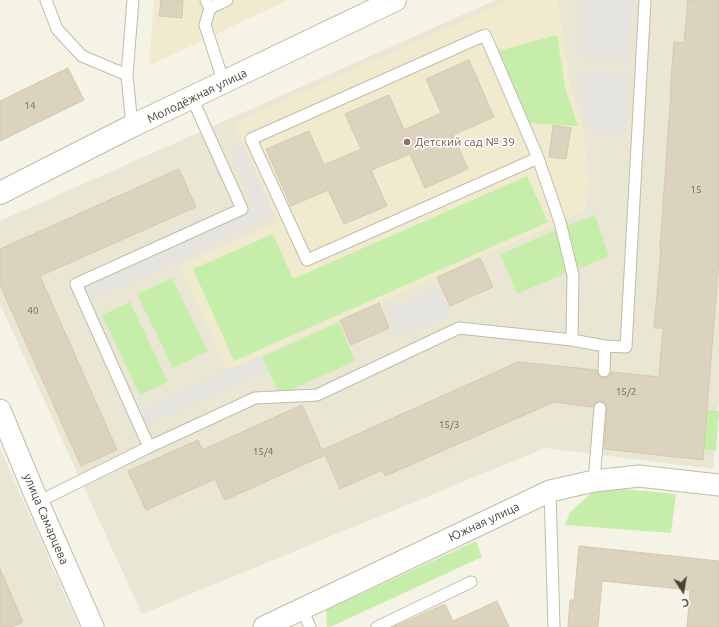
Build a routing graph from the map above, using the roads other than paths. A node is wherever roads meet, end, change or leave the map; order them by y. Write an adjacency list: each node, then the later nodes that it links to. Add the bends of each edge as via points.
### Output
1 (46, 0): 7 (lane, via 57,29 82,56)
2 (133, 0): 7 (lane)
3 (227, 0): 6 (lane)
4 (395, 0): 8 (street, Молодёжная улица)
5 (644, 0): 14 (lane, via 626,347)
6 (208, 4): 8 (lane, via 205,25)
7 (127, 75): 10 (lane)
8 (224, 83): 9 (street, Молодёжная улица)
9 (192, 98): 10 (street, Молодёжная улица); 18 (lane, via 242,209 76,284)
10 (132, 126): 12 (street, Молодёжная улица)
11 (538, 158): 11 (lane, via 485,35 251,139 307,260); 13 (lane, via 560,222 573,275)
12 (0, 193)
13 (572, 340): 14 (lane); 18 (lane, via 459,328 317,395 255,398)
14 (605, 346): 15 (lane)
15 (604, 371)
16 (600, 408): 19 (lane)
17 (0, 410): 22 (street, улица Самарцева)
18 (149, 447): 22 (lane)
19 (594, 481): 20 (street, Южная улица, via 639,476); 21 (street, Южная улица)
20 (719, 485)
21 (550, 491): 24 (street, Южная улица); 28 (lane)
22 (38, 502): 25 (street, улица Самарцева)
23 (471, 582): 27 (lane)
24 (306, 618): 26 (street, Южная улица)
25 (93, 627)
26 (264, 627)
27 (378, 627)
28 (554, 627)

